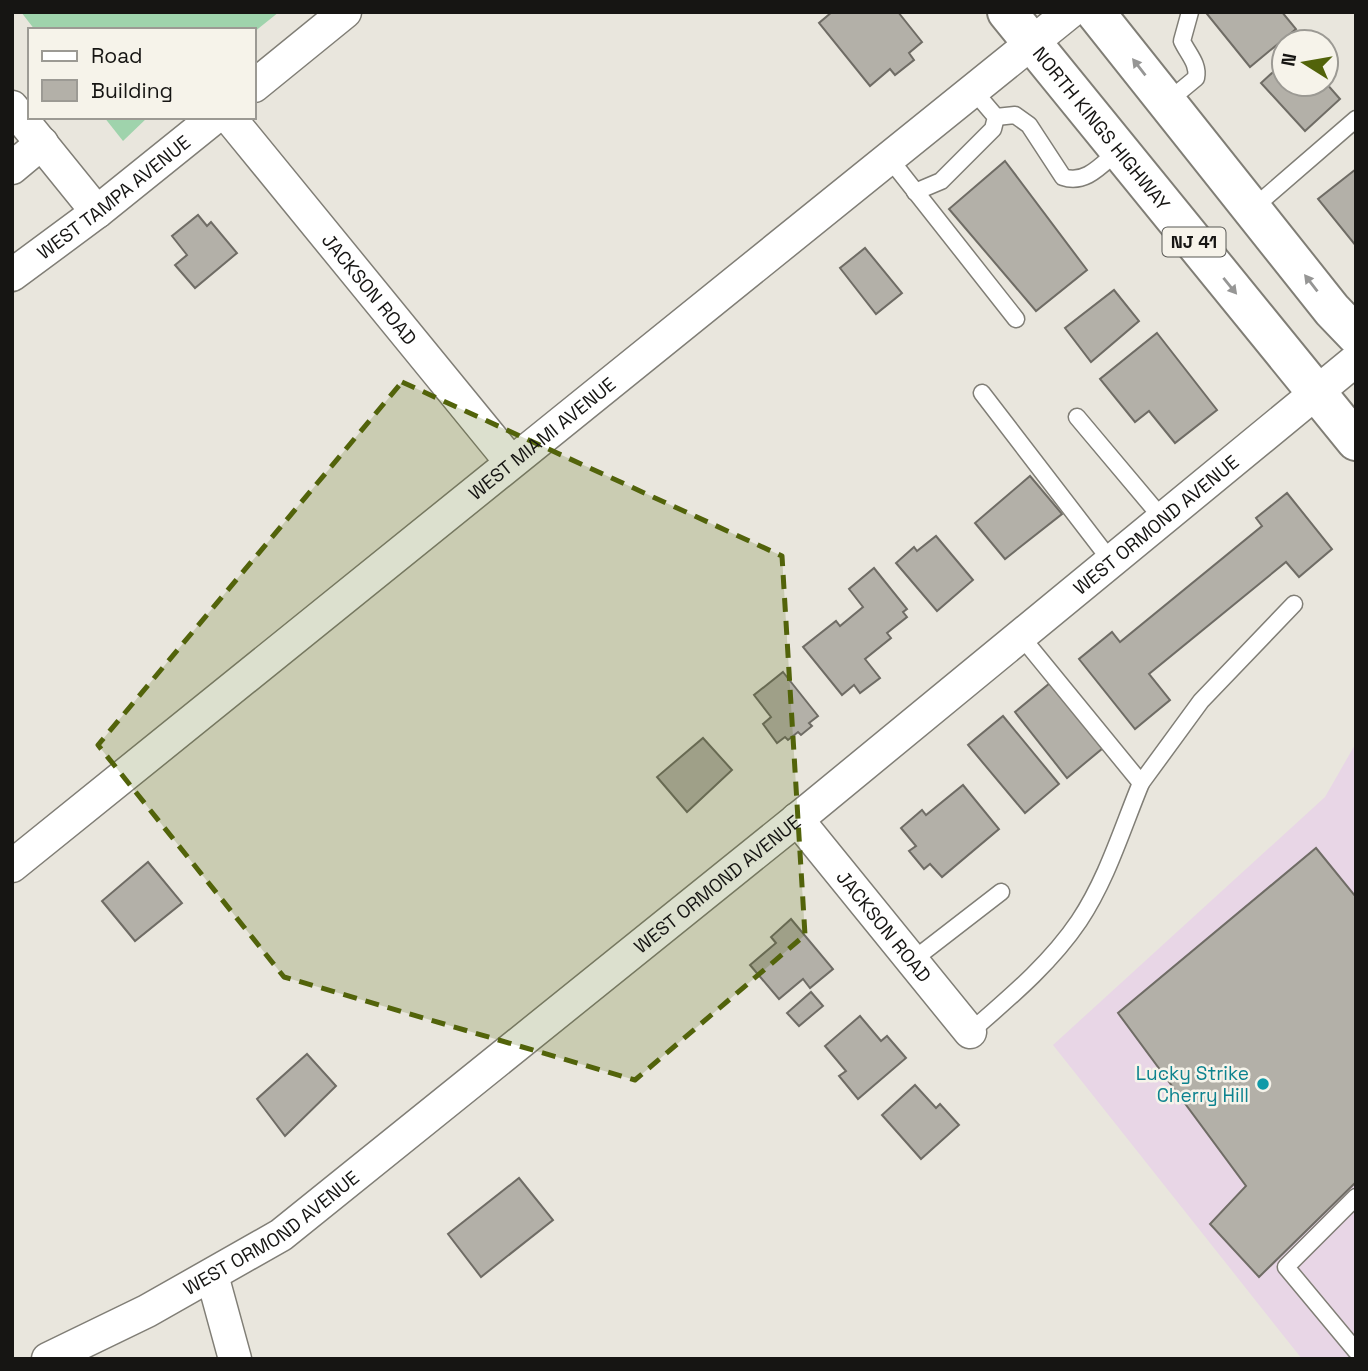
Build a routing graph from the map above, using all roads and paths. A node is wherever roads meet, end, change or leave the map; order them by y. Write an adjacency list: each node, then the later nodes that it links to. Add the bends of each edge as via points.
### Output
1 (345, 12): 7 (street)
2 (1007, 12): 6 (main road, NORTH KINGS HIGHWAY / NJ 41)
3 (1070, 12): 6 (street, WEST MIAMI AVENUE)
4 (1095, 12): 9 (main road, one-way to 4)
5 (1190, 12): 9 (lane, via 1182,41 1197,67 1196,78)
6 (1032, 43): 8 (street, WEST MIAMI AVENUE); 16 (main road, NORTH KINGS HIGHWAY / NJ 41)
7 (256, 84)
8 (973, 90): 11 (lane); 17 (street, WEST MIAMI AVENUE)
9 (1167, 102): 20 (main road)
10 (12, 107): 15 (street)
11 (996, 117): 16 (lane, via 1015,115 1029,125 1063,177 1072,180 1083,179); 19 (lane, via 993,129 941,181)
12 (213, 119): 21 (street, WEST TAMPA AVENUE)
13 (231, 119): 30 (street, JACKSON ROAD)
14 (1356, 119): 20 (lane)
15 (42, 144): 18 (street); 21 (street)
16 (1119, 150): 26 (main road, NORTH KINGS HIGHWAY / NJ 41, one-way to 26)
17 (889, 158): 19 (lane); 30 (street, WEST MIAMI AVENUE)
18 (12, 168)
19 (915, 192): 23 (lane)
20 (1252, 208): 24 (main road, one-way to 20)
21 (97, 212): 22 (street, WEST TAMPA AVENUE)
22 (12, 275)
23 (1016, 319)
24 (1356, 335)
25 (1356, 360): 26 (street, WEST ORMOND AVENUE)
26 (1316, 391): 29 (main road, NORTH KINGS HIGHWAY / NJ 41); 31 (street, WEST ORMOND AVENUE)
27 (982, 393): 32 (lane)
28 (1077, 416): 31 (lane)
29 (1356, 441)
30 (511, 462): 37 (street, WEST MIAMI AVENUE)
31 (1161, 519): 32 (street, WEST ORMOND AVENUE)
32 (1111, 561): 34 (street, WEST ORMOND AVENUE)
33 (1293, 604): 35 (lane, via 1201,701)
34 (1020, 635): 35 (lane); 36 (street, WEST ORMOND AVENUE)
35 (1141, 783): 40 (lane, via 1107,868 1079,921 1030,979)
36 (797, 819): 39 (street, JACKSON ROAD); 42 (street, WEST ORMOND AVENUE, via 281,1235)
37 (12, 866)
38 (1002, 892): 39 (lane)
39 (913, 960): 40 (street, JACKSON ROAD)
40 (970, 1032)
41 (1356, 1197): 43 (lane, via 1286,1267)
42 (212, 1275): 44 (street, WEST ORMOND AVENUE); 45 (street)
43 (1356, 1351)
44 (48, 1359)
45 (235, 1359)

